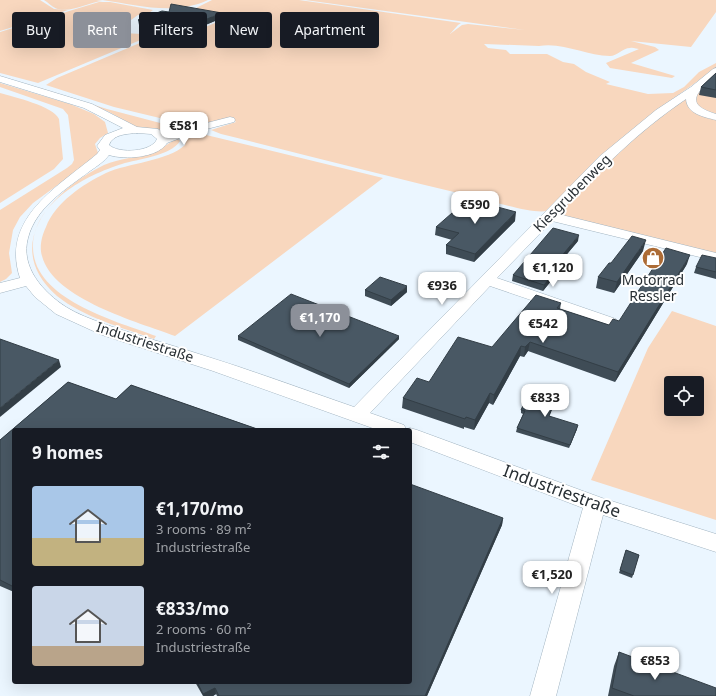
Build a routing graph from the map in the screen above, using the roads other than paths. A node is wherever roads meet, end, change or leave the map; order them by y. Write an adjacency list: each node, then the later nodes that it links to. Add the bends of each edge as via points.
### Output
1 (716, 71): 3 (street, Kiesgrubenweg)
2 (0, 79): 4 (street, Industriestraße, via 88,106)
3 (695, 89): 5 (street, via 691,95 692,107); 13 (street, Kiesgrubenweg, via 660,112 604,159)
4 (106, 116): 7 (street, Industriestraße); 8 (street)
5 (716, 117)
6 (230, 120): 9 (street, Industriestraße)
7 (135, 130): 8 (street, Industriestraße); 9 (street, Industriestraße, via 148,130)
8 (113, 135): 10 (street, Industriestraße, via 103,143)
9 (160, 137): 11 (street, Industriestraße, via 161,144 151,150)
10 (106, 150): 11 (street, Industriestraße); 12 (street, Industriestraße)
11 (129, 154): 12 (street, Industriestraße)
12 (78, 176): 16 (street, Industriestraße, via 48,198 33,214 22,232 19,250 23,271)
13 (548, 216): 14 (street); 15 (street, Kiesgrubenweg)
14 (716, 257)
15 (487, 280): 18 (street); 19 (street, Kiesgrubenweg)
16 (28, 281): 17 (street); 19 (street, Industriestraße, via 56,308 87,323)
17 (0, 288)
18 (610, 322)
19 (357, 415): 20 (street, Industriestraße)
20 (392, 428)
21 (412, 436): 22 (street, Industriestraße)
22 (595, 504): 23 (street, Industriestraße); 24 (street)
23 (716, 542)
24 (543, 696)

